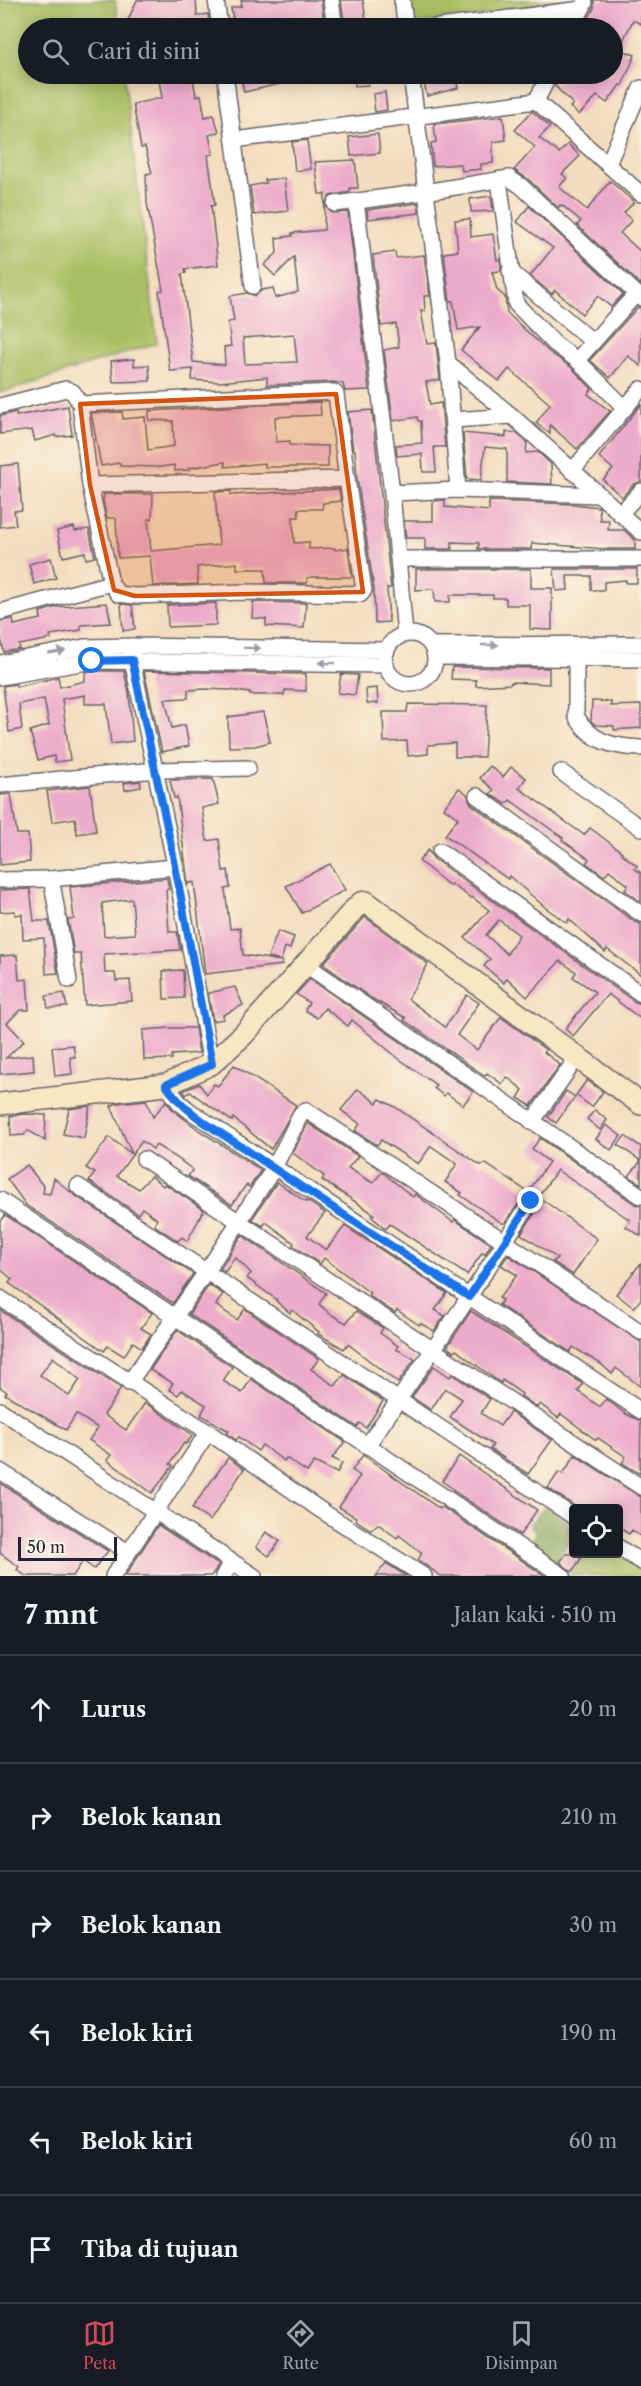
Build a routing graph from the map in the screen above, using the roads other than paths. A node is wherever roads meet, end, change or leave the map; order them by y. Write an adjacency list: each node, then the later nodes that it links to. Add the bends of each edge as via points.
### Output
1 (216, 0): 5 (street)
2 (331, 0): 6 (street)
3 (402, 0): 7 (street)
4 (581, 5): 8 (street)
5 (219, 18)
6 (334, 18)
7 (405, 18)
8 (496, 18)
9 (226, 84): 15 (street)
10 (412, 84): 14 (street)
11 (545, 84): 13 (street)
12 (641, 88): 16 (street)
13 (536, 101): 14 (street); 16 (street)
14 (416, 116): 15 (street); 18 (street)
15 (234, 140): 23 (street)
16 (608, 164): 19 (street)
17 (499, 180): 18 (street); 22 (street); 24 (street, via 509,177 521,186)
18 (424, 192): 20 (street); 27 (street)
19 (641, 194)
20 (356, 201): 21 (street); 39 (street)
21 (335, 204)
22 (510, 271): 25 (street); 26 (street, via 516,304 555,344)
23 (253, 286)
24 (639, 296): 25 (street)
25 (593, 342): 26 (street)
26 (577, 360): 31 (street)
27 (448, 363): 32 (street); 33 (street)
28 (641, 389): 31 (street)
29 (80, 404): 30 (street, via 73,392 66,389); 35 (street, via 334,392); 36 (street)
30 (0, 406)
31 (625, 408): 34 (street)
32 (512, 416): 33 (street); 34 (street)
33 (453, 420): 37 (street)
34 (572, 471): 40 (street)
35 (347, 479): 36 (street); 45 (street, via 364,590 361,594 243,592 135,596 118,594)
36 (90, 485): 45 (street)
37 (458, 490): 39 (street); 40 (street)
38 (641, 491): 41 (street)
39 (392, 492): 43 (street)
40 (598, 495): 41 (street)
41 (620, 514): 42 (street)
42 (641, 532)
43 (400, 559): 44 (street); 47 (street)
44 (641, 559)
45 (111, 583): 46 (street)
46 (0, 612)
47 (405, 634): 49 (street, via 424,638); 51 (street, via 391,643)
48 (641, 644): 49 (street, one-way to 48)
49 (433, 651): 51 (street, via 434,667 428,676 408,684 390,674); 52 (street)
50 (132, 653): 51 (street); 54 (street, one-way to 50, via 84,647); 55 (street); 58 (street)
51 (386, 658)
52 (576, 659): 53 (street); 56 (street, via 579,722 601,741)
53 (641, 659)
54 (0, 663)
55 (0, 677)
56 (641, 748)
57 (248, 768): 58 (street)
58 (156, 770): 60 (street); 64 (street)
59 (561, 772): 62 (street)
60 (0, 785)
61 (477, 796): 67 (street)
62 (641, 828)
63 (440, 851): 70 (street)
64 (175, 867): 65 (street); 72 (street)
65 (50, 879): 66 (street); 69 (street)
66 (0, 880)
67 (641, 914)
68 (305, 964): 71 (street, via 361,903 370,903); 72 (street); 76 (street)
69 (69, 980)
70 (641, 994)
71 (578, 1056): 75 (street); 76 (street)
72 (212, 1064): 73 (street)
73 (166, 1085): 74 (street); 78 (street, via 190,1111)
74 (0, 1104)
75 (641, 1104)
76 (532, 1122): 80 (street)
77 (144, 1160): 83 (street)
78 (273, 1168): 83 (street); 84 (street, via 306,1110); 86 (street)
79 (78, 1186): 85 (street)
80 (641, 1196)
81 (0, 1200): 88 (street)
82 (531, 1201): 84 (street)
83 (238, 1221): 85 (street); 90 (street)
84 (503, 1242): 86 (street); 89 (street)
85 (206, 1272): 88 (street); 92 (street)
86 (469, 1297): 90 (street); 94 (street)
87 (0, 1298): 91 (street)
88 (174, 1317): 91 (street); 96 (street)
89 (641, 1332)
90 (433, 1350): 92 (street); 98 (street)
91 (129, 1383): 95 (street)
92 (396, 1401): 96 (street); 100 (street)
93 (0, 1410): 99 (street)
94 (641, 1411)
95 (208, 1432): 99 (street); 108 (street)
96 (367, 1446): 109 (street)
97 (0, 1471): 102 (street)
98 (641, 1487)
99 (156, 1510): 102 (street); 103 (street)
100 (569, 1514)
101 (623, 1550): 104 (street)
102 (128, 1552): 105 (street)
103 (233, 1562): 106 (street); 107 (street)
104 (641, 1562)
105 (113, 1576)
106 (223, 1576)
107 (254, 1576)
108 (424, 1576)
109 (563, 1576)

